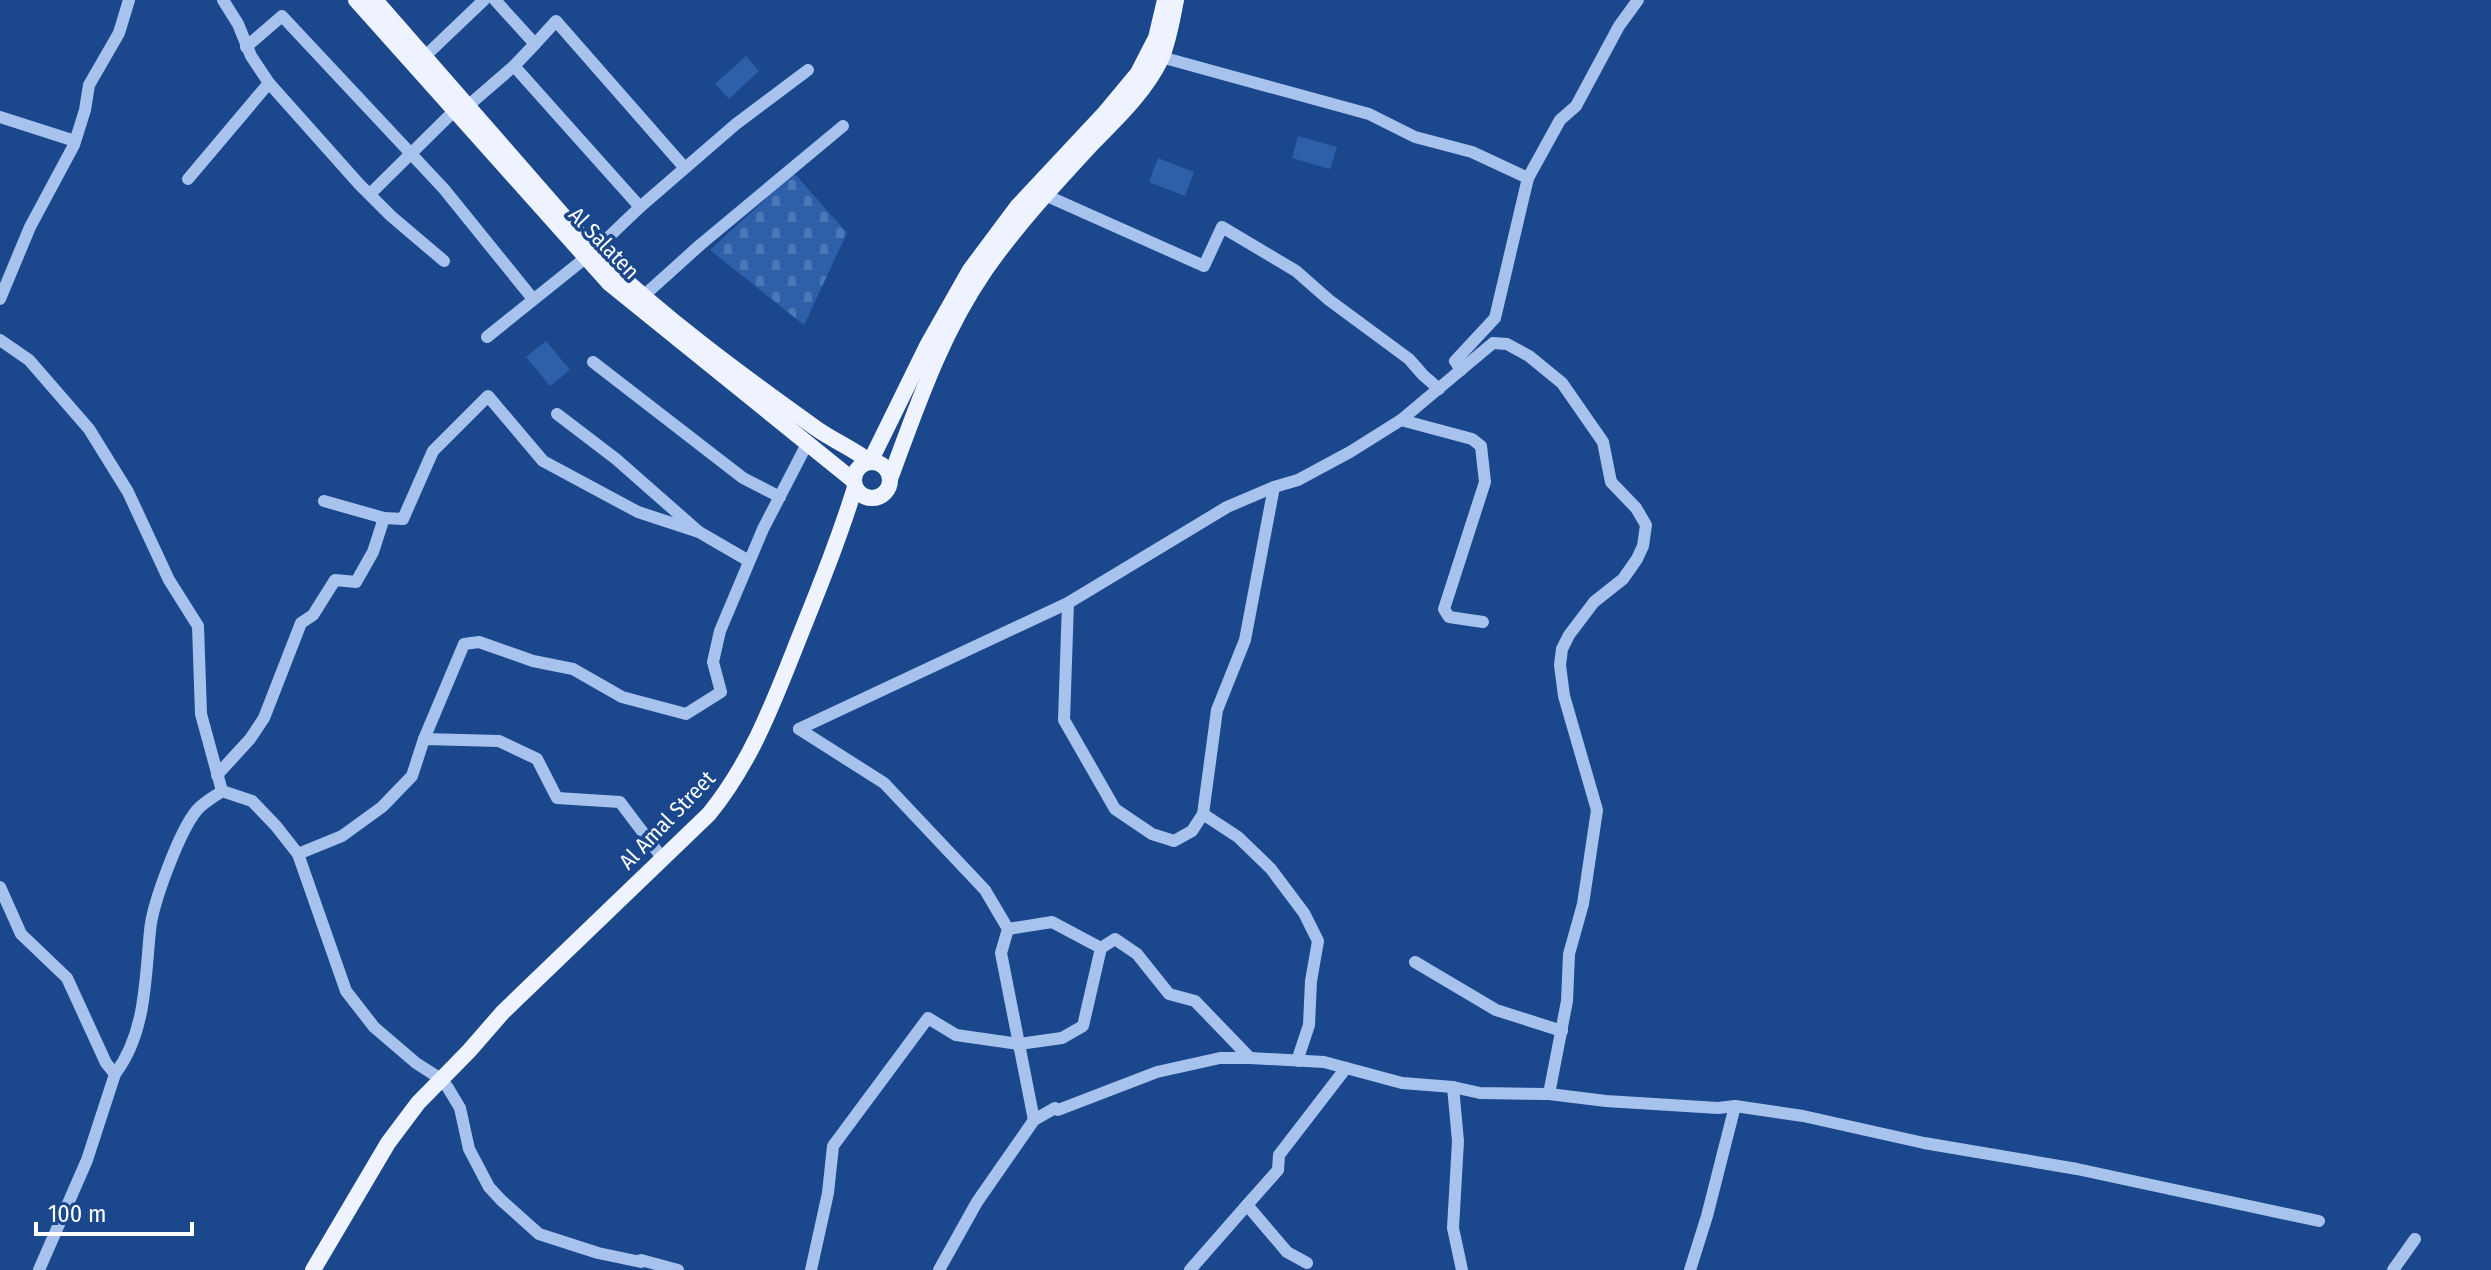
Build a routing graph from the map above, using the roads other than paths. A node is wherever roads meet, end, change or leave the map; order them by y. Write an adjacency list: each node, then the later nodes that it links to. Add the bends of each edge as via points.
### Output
1 (129, 0): 22 (street, via 119,33 89,85)
2 (223, 0): 13 (street)
3 (356, 0): 15 (main road, Al Salaten)
4 (375, 0): 15 (main road, Al Salaten)
5 (463, 0): 11 (street)
6 (484, 0): 11 (street)
7 (495, 0): 12 (street)
8 (1165, 0): 43 (main road, via 1156,38 1138,73 1017,207 970,270)
9 (1176, 0): 14 (main road)
10 (1638, 0): 25 (street)
11 (471, 11): 15 (street)
12 (535, 44): 16 (street); 24 (street, via 556,21)
13 (246, 47): 18 (street); 23 (street, via 282,16)
14 (1161, 57): 25 (street, via 1369,114 1415,137 1472,152); 28 (main road, via 1134,100)
15 (420, 61): 19 (main road, Al Salaten)
16 (514, 66): 19 (street); 29 (street)
17 (808, 70): 24 (street)
18 (269, 83): 26 (street); 27 (street)
19 (460, 111): 23 (street); 30 (main road, Al Salaten)
20 (0, 117): 22 (street)
21 (843, 126): 34 (street)
22 (75, 141): 32 (street)
23 (412, 155): 27 (street); 33 (street)
24 (684, 167): 29 (street)
25 (1528, 178): 38 (street, via 1495,318 1455,361)
26 (188, 179)
27 (370, 194): 31 (street)
28 (1045, 195): 39 (street, via 1204,266 1222,227 1296,271 1409,359); 44 (main road, via 987,267 946,335)
29 (640, 207): 30 (street)
30 (589, 254): 33 (street); 34 (main road, Al Salaten)
31 (444, 261)
32 (0, 299)
33 (533, 299): 35 (street)
34 (638, 300): 42 (main road, Al Salaten); 43 (main road, Al Salaten)
35 (487, 337)
36 (1, 342): 55 (street, via 29,360 89,429 198,626 201,714)
37 (593, 362): 47 (street, via 743,478)
38 (1461, 370): 39 (street); 64 (street, via 1493,343 1507,344 1546,367 1603,442 1611,482 1646,525 1637,559 1623,579 1594,602 1562,649 1564,696 1597,810 1583,904 1569,954)
39 (1439, 389): 41 (street)
40 (557, 414): 50 (street)
41 (1401, 420): 46 (street, via 1298,480); 53 (street, via 1481,446 1485,482 1444,609 1449,617)
42 (808, 442): 45 (main road, Al Salaten); 47 (street)
43 (870, 462): 44 (main road, via 885,468); 45 (main road, via 860,466)
44 (890, 479): 45 (main road, via 876,497 864,496)
45 (854, 484): 59 (main road, Al Amal Street, via 838,542 752,751 709,814)
46 (1274, 487): 52 (street, via 1227,507); 57 (street, via 1245,640 1217,710)
47 (780, 497): 51 (street)
48 (324, 501): 49 (street)
49 (384, 518): 50 (street, via 403,519 433,451 488,396 543,461 638,512); 55 (street, via 356,582 335,580 313,615 301,623 264,718)
50 (699, 532): 51 (street)
51 (749, 561): 54 (street, via 713,662 721,692 686,714 622,697 573,669 479,642 464,644)
52 (1068, 603): 57 (street, via 1064,720 1115,809 1152,834 1174,841 1192,831); 61 (street, via 799,729 884,783 985,890)
53 (1483, 622)
54 (424, 739): 58 (street, via 412,776 382,807 342,836); 59 (street, via 499,741 537,759 557,798 620,802)
55 (217, 775): 56 (street)
56 (222, 791): 58 (street, via 252,801); 69 (street, via 197,810 164,879 150,927 140,1018)
57 (1203, 814): 67 (street, via 1238,837 1271,869 1318,941 1309,1025)
58 (298, 854): 70 (street, via 346,991 374,1027)
59 (663, 859): 70 (main road, Al Amal Street)
60 (0, 887): 69 (street, via 21,934 67,978)
61 (1008, 929): 62 (street, via 1052,922); 65 (street, via 1001,953)
62 (1101, 948): 65 (street, via 1083,1026 1062,1038); 66 (street, via 1115,939 1137,954 1169,994 1195,1001)
63 (1415, 962): 64 (street, via 1496,1010)
64 (1562, 1031): 72 (street)
65 (1019, 1044): 74 (street); 82 (street, via 956,1035 928,1018 833,1146)
66 (1250, 1058): 67 (street); 74 (street, via 1220,1058 1157,1072)
67 (1299, 1061): 68 (street)
68 (1346, 1068): 71 (street, via 1402,1083); 75 (street, via 1279,1155 1278,1170)
69 (115, 1074): 79 (street, via 87,1160)
70 (441, 1079): 80 (main road, Al Amal Street, via 388,1143); 81 (street, via 460,1108 469,1149 489,1187 539,1234)
71 (1453, 1087): 72 (street, via 1480,1093); 85 (street, via 1458,1141 1453,1228)
72 (1549, 1094): 73 (street)
73 (1735, 1106): 76 (street, via 2077,1169); 86 (street)
74 (1034, 1120): 83 (street, via 977,1202)
75 (1247, 1205): 78 (street, via 1287,1252); 84 (street)
76 (2319, 1221)
77 (2415, 1239): 87 (street)
78 (1307, 1263)
79 (39, 1270)
80 (313, 1270)
81 (678, 1270)
82 (811, 1270)
83 (939, 1270)
84 (1190, 1270)
85 (1462, 1270)
86 (1690, 1270)
87 (2393, 1270)

